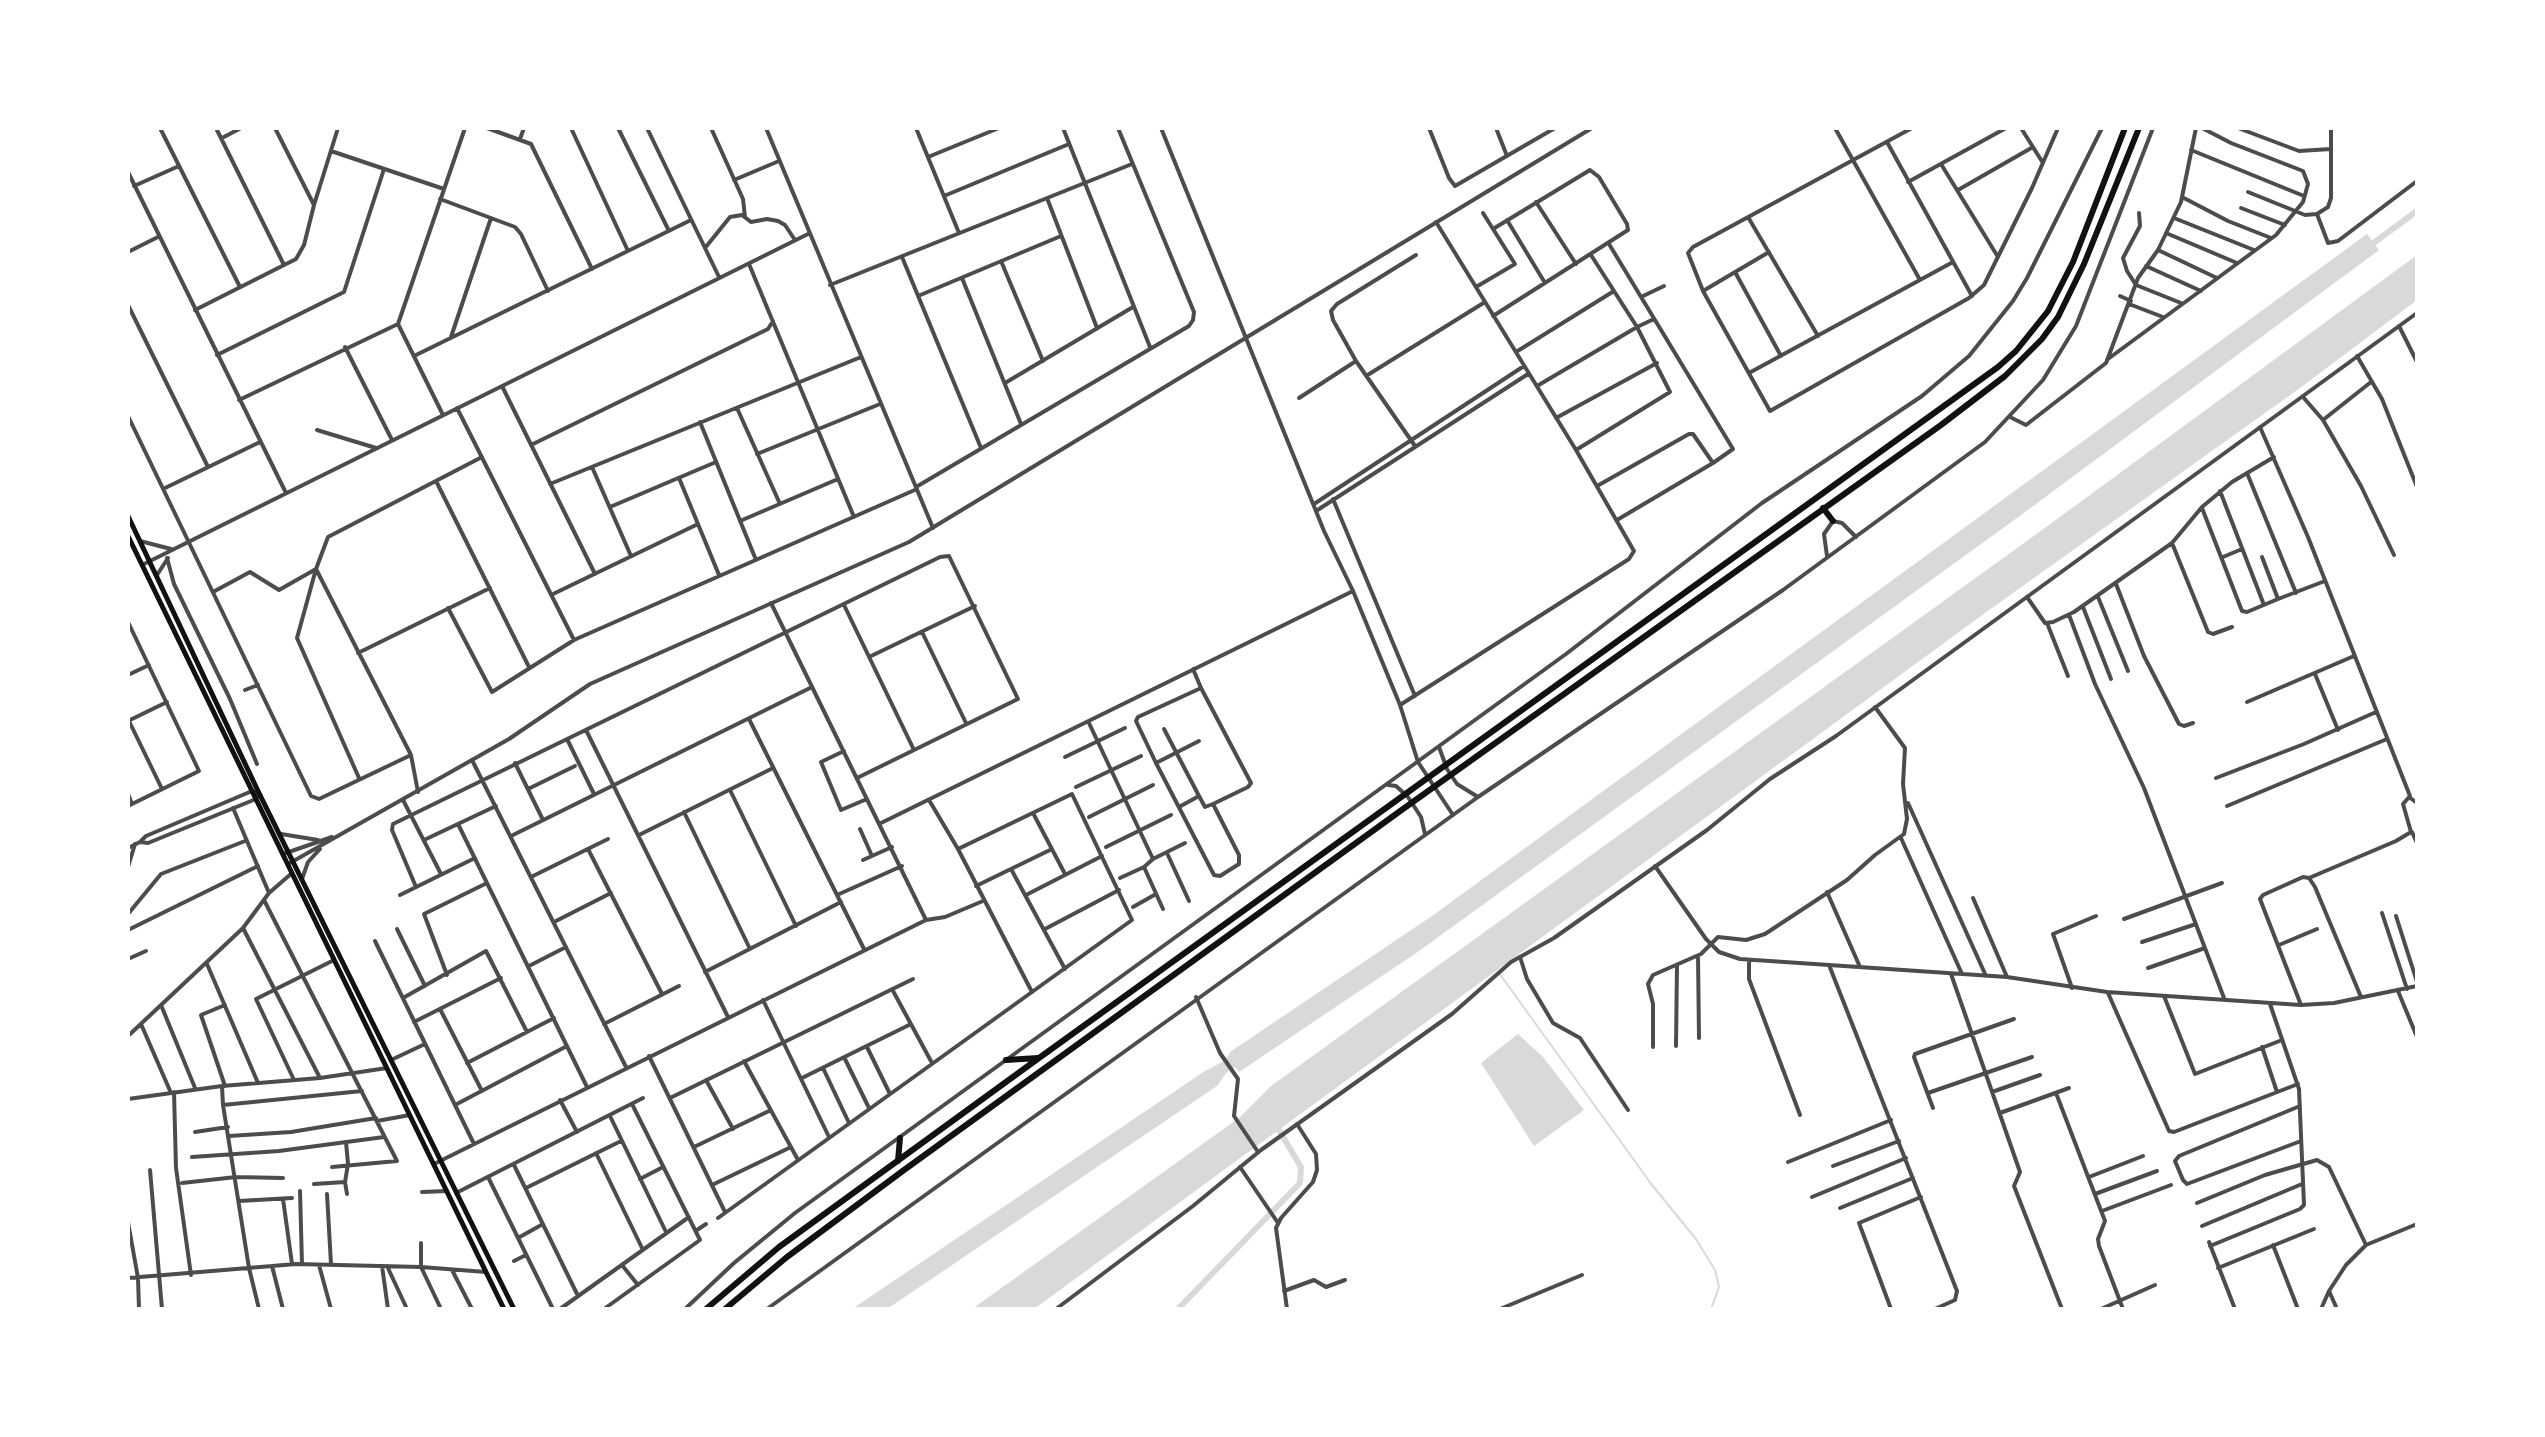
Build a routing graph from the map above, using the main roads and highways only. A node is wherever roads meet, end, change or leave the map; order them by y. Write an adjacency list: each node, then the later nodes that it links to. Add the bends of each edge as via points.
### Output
1 (2125, 128): 10 (highway, via 2073,262 2048,311 1998,367)
2 (2139, 128): 3 (highway, via 2084,264 2042,339 2005,376)
3 (1823, 508): 5 (highway); 18 (highway, via 892,1179)
4 (128, 516): 7 (main road)
5 (1833, 521)
6 (128, 536): 7 (main road)
7 (256, 794): 8 (main road); 8 (main road, via 281,834)
8 (286, 853): 9 (main road)
9 (291, 863): 14 (main road); 14 (main road)
10 (1039, 1058): 11 (highway); 13 (highway)
11 (1006, 1060)
12 (900, 1138): 13 (highway)
13 (898, 1161): 17 (highway, via 779,1247)
14 (437, 1162): 15 (main road); 16 (main road)
15 (504, 1309)
16 (514, 1309)
17 (706, 1309)
18 (725, 1309)

